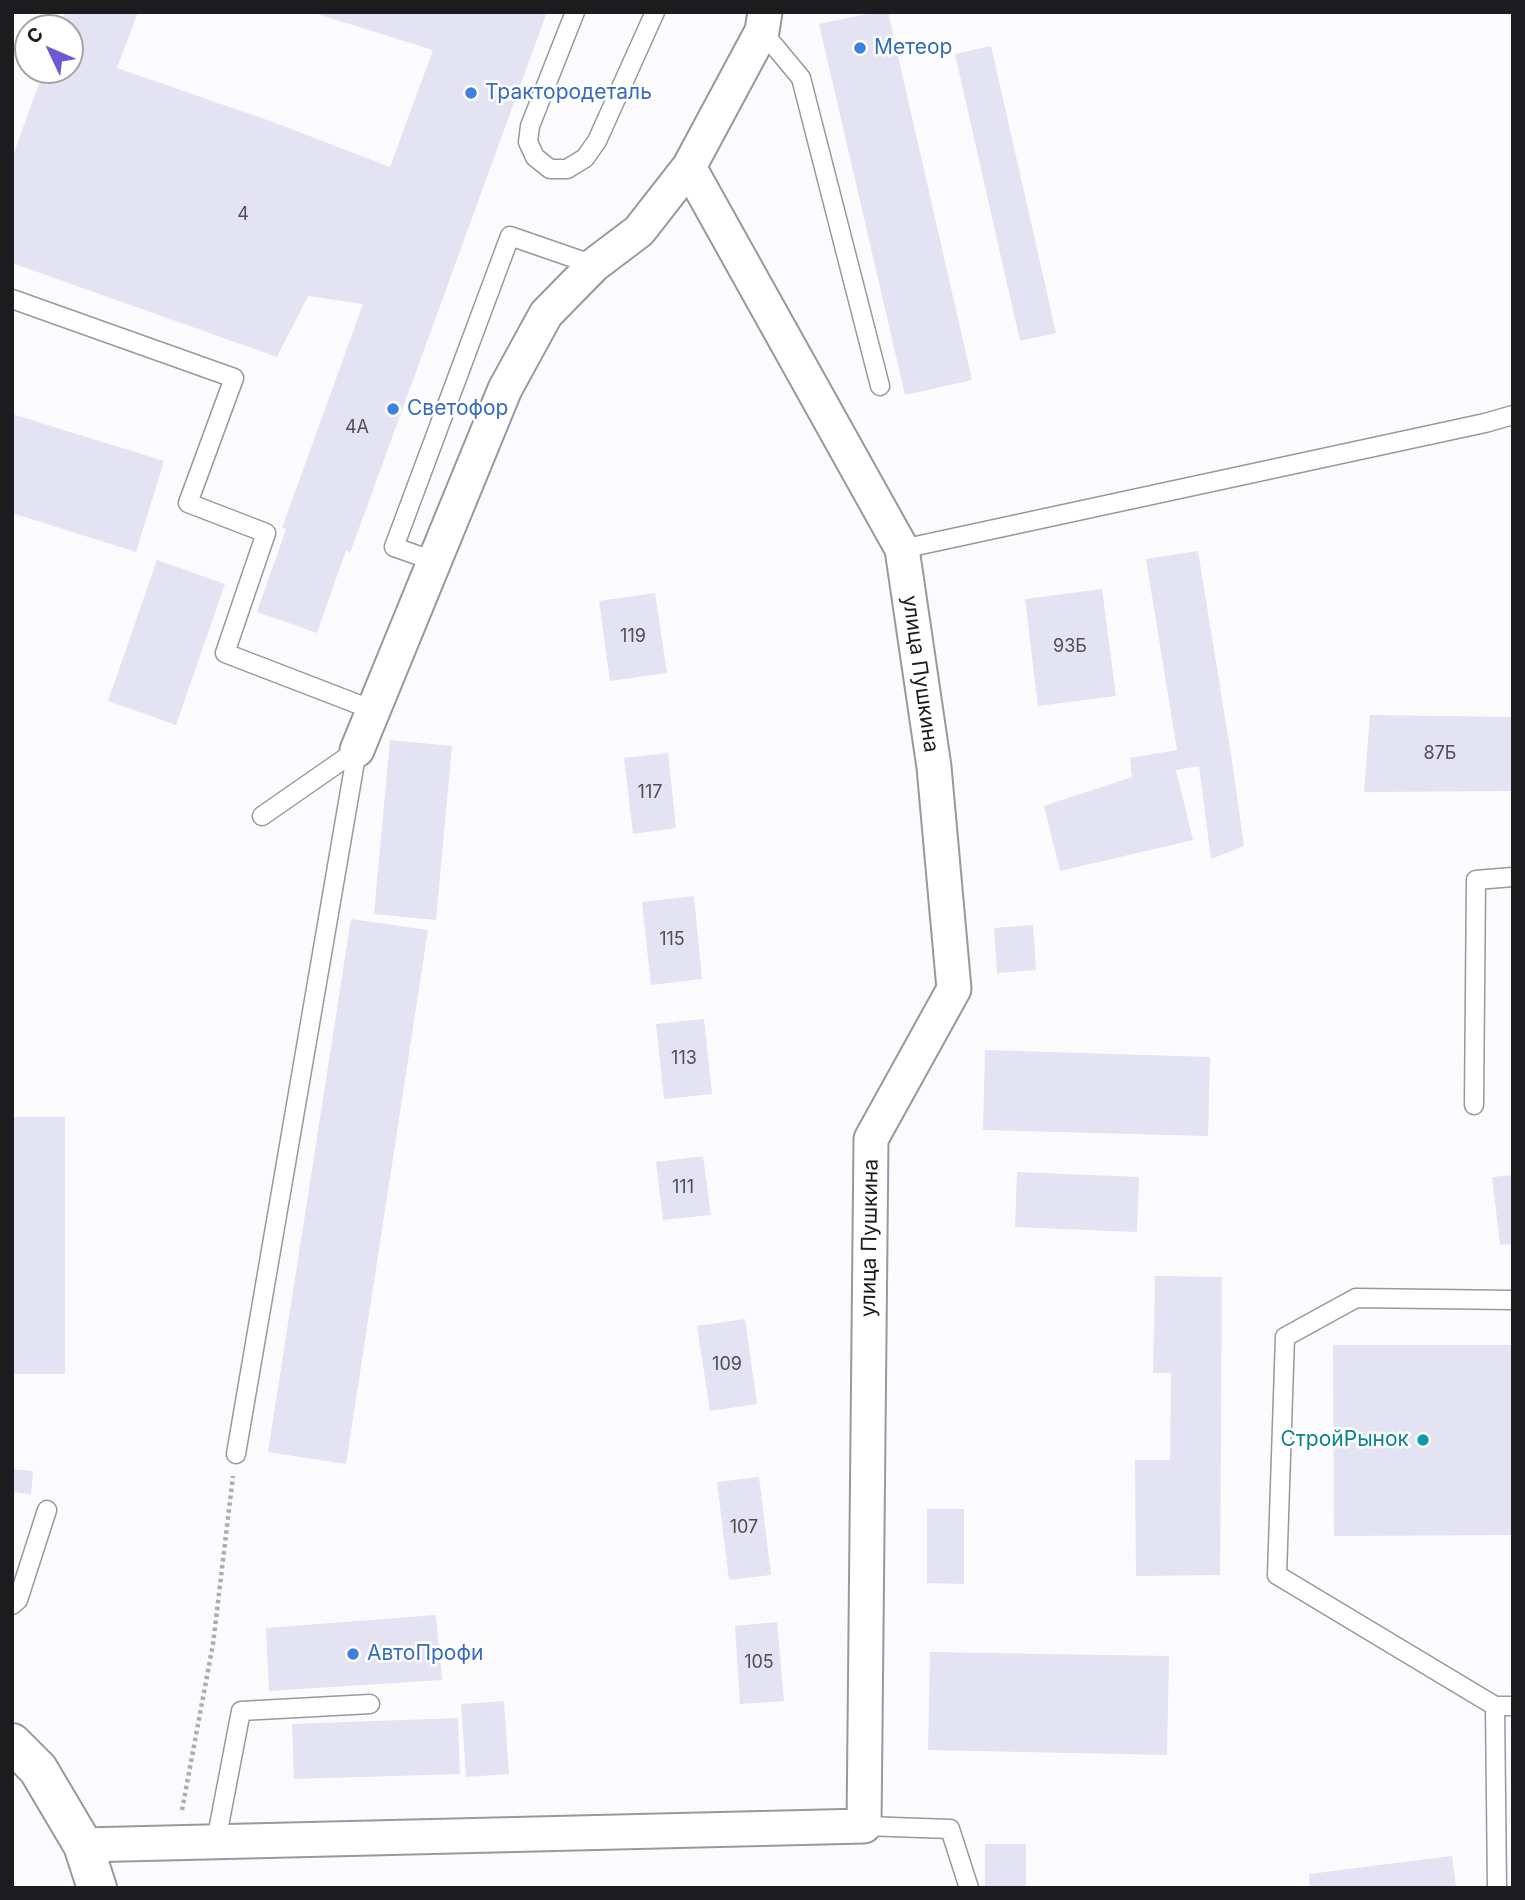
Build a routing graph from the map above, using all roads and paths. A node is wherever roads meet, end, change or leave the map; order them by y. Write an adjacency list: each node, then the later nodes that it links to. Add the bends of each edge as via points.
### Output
1 (575, 12): 2 (lane, via 530,126 528,142 535,157 550,169 566,169 591,150)
2 (655, 12)
3 (764, 21): 4 (street); 7 (lane, via 801,78)
4 (689, 167): 5 (street, via 639,231); 9 (street)
5 (594, 265): 10 (street, via 547,314 505,389); 10 (lane, via 510,236 394,547)
6 (12, 299): 11 (lane, via 234,378 188,503 266,534 225,653)
7 (880, 386)
8 (1513, 415): 9 (lane)
9 (902, 549): 23 (street, улица Пушкина, via 934,766 954,989 871,1139)
10 (434, 561): 11 (street)
11 (373, 710): 12 (street)
12 (357, 750): 13 (lane); 17 (lane)
13 (262, 816)
14 (1513, 877): 15 (lane, via 1476,880)
15 (1474, 1105)
16 (1513, 1300): 21 (lane, via 1356,1298 1284,1337 1277,1575)
17 (236, 1454): 25 (path, via 213,1644)
18 (47, 1510): 19 (lane, via 18,1600)
19 (12, 1605)
20 (370, 1704): 24 (lane, via 241,1711)
21 (1504, 1706): 29 (lane)
22 (12, 1742): 26 (main road, via 38,1769)
23 (864, 1826): 24 (street); 28 (lane, via 950,1829)
24 (216, 1841): 25 (street)
25 (176, 1842): 26 (street)
26 (83, 1845): 27 (main road)
27 (97, 1888)
28 (969, 1888)
29 (1497, 1888)

